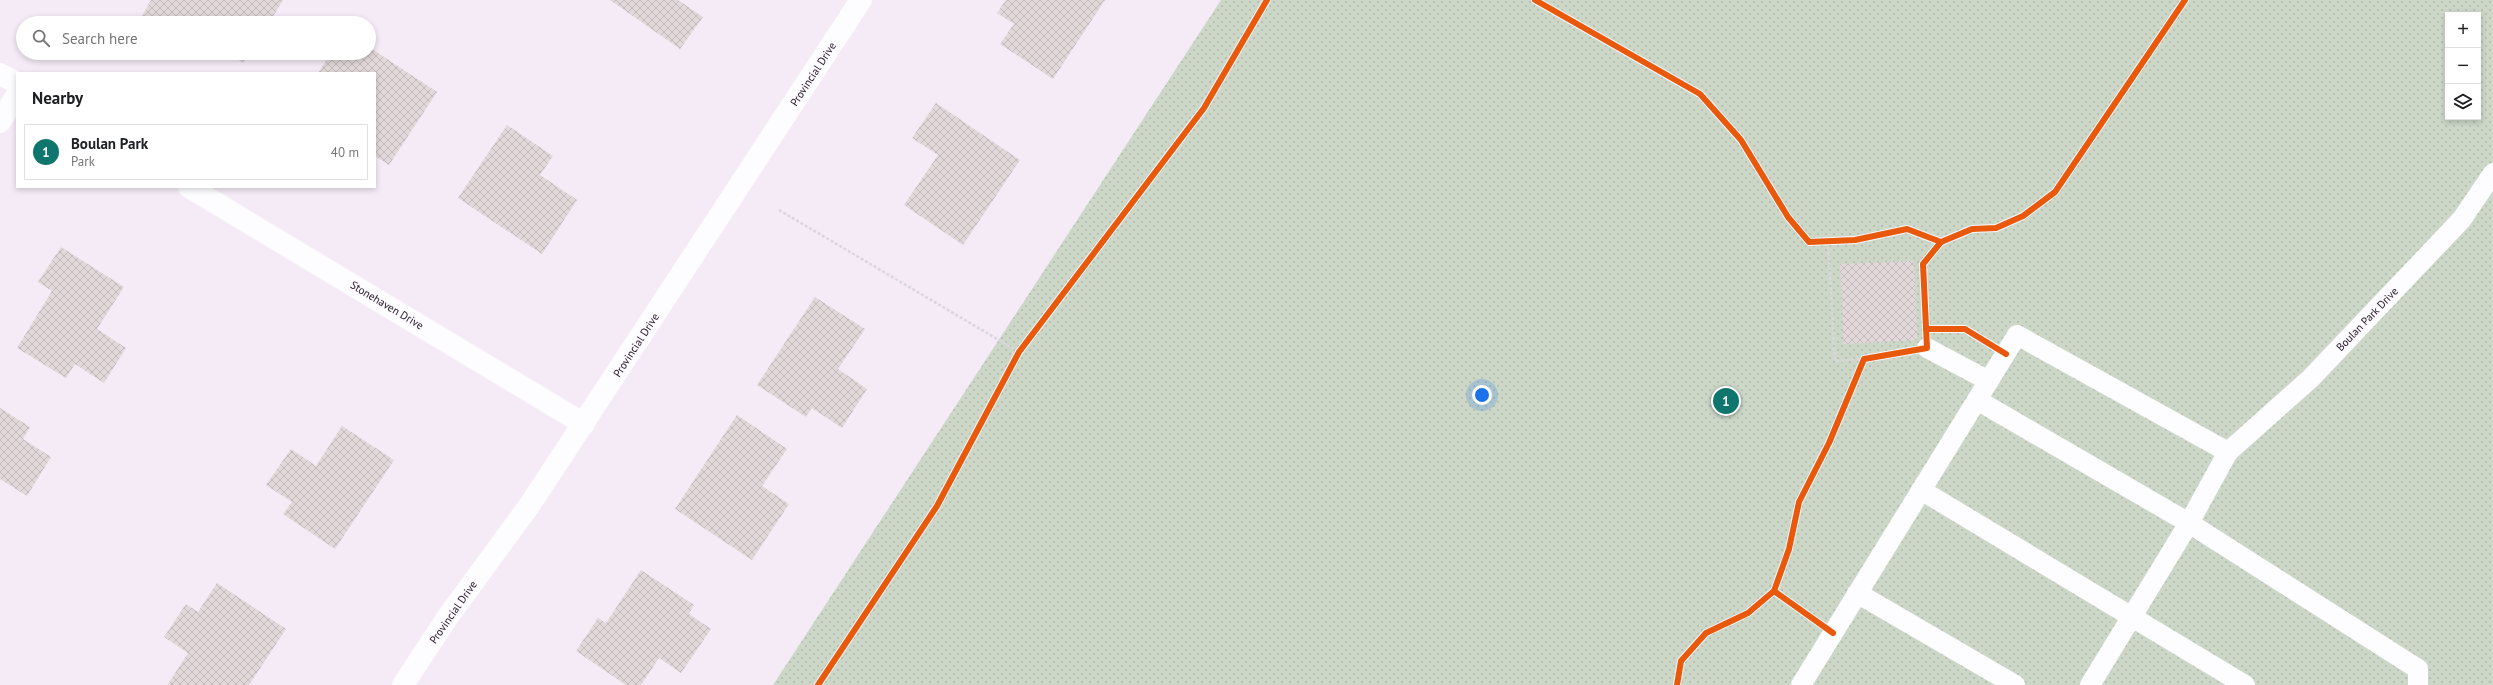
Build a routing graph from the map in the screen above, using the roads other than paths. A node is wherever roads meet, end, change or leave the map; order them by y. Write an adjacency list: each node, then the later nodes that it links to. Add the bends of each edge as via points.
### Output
1 (861, 0): 11 (street, Provincial Drive)
2 (0, 74): 3 (street)
3 (16, 83)
4 (16, 97): 5 (street)
5 (0, 122)
6 (2493, 172): 12 (lane, Boulan Park Drive, via 2462,219 2311,378)
7 (191, 188): 11 (street, Stonehaven Drive)
8 (1928, 348): 9 (lane)
9 (1989, 381): 10 (lane); 12 (lane, via 2017,335)
10 (1978, 400): 13 (lane); 14 (lane)
11 (584, 424): 17 (street, Provincial Drive, via 529,506 447,618)
12 (2228, 452): 14 (lane, Boulan Park Drive)
13 (1921, 490): 15 (lane); 16 (lane)
14 (2189, 523): 16 (lane, Boulan Park Drive); 22 (lane, via 2418,669)
15 (1857, 593): 18 (lane); 19 (lane)
16 (2131, 617): 20 (lane, Boulan Park Drive); 21 (lane)
17 (403, 685)
18 (1801, 685)
19 (2015, 685)
20 (2090, 685)
21 (2245, 685)
22 (2418, 685)

